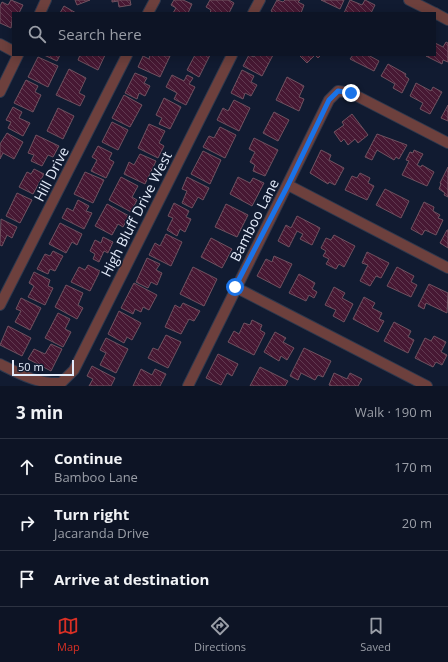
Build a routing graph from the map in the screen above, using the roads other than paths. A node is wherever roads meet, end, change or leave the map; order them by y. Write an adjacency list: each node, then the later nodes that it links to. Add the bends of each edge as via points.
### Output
1 (46, 0): 5 (street)
2 (155, 0): 6 (street)
3 (260, 0): 7 (street)
4 (409, 0): 8 (street)
5 (40, 12)
6 (149, 12)
7 (254, 12)
8 (433, 12)
9 (436, 14): 10 (street)
10 (448, 20)
11 (0, 44): 12 (street)
12 (12, 50)
13 (18, 56): 16 (street)
14 (126, 56): 21 (street, Hill Drive)
15 (231, 56): 22 (street, High Bluff Drive West, via 74,370 61,383 47,384)
16 (0, 92)
17 (448, 143): 18 (street, Bamboo Lane, via 351,93 338,91 329,100)
18 (288, 185): 19 (street); 20 (street, Bamboo Lane)
19 (448, 268)
20 (235, 287): 23 (street, Bamboo Lane); 24 (street)
21 (0, 305)
22 (0, 364)
23 (188, 386)
24 (427, 386)

